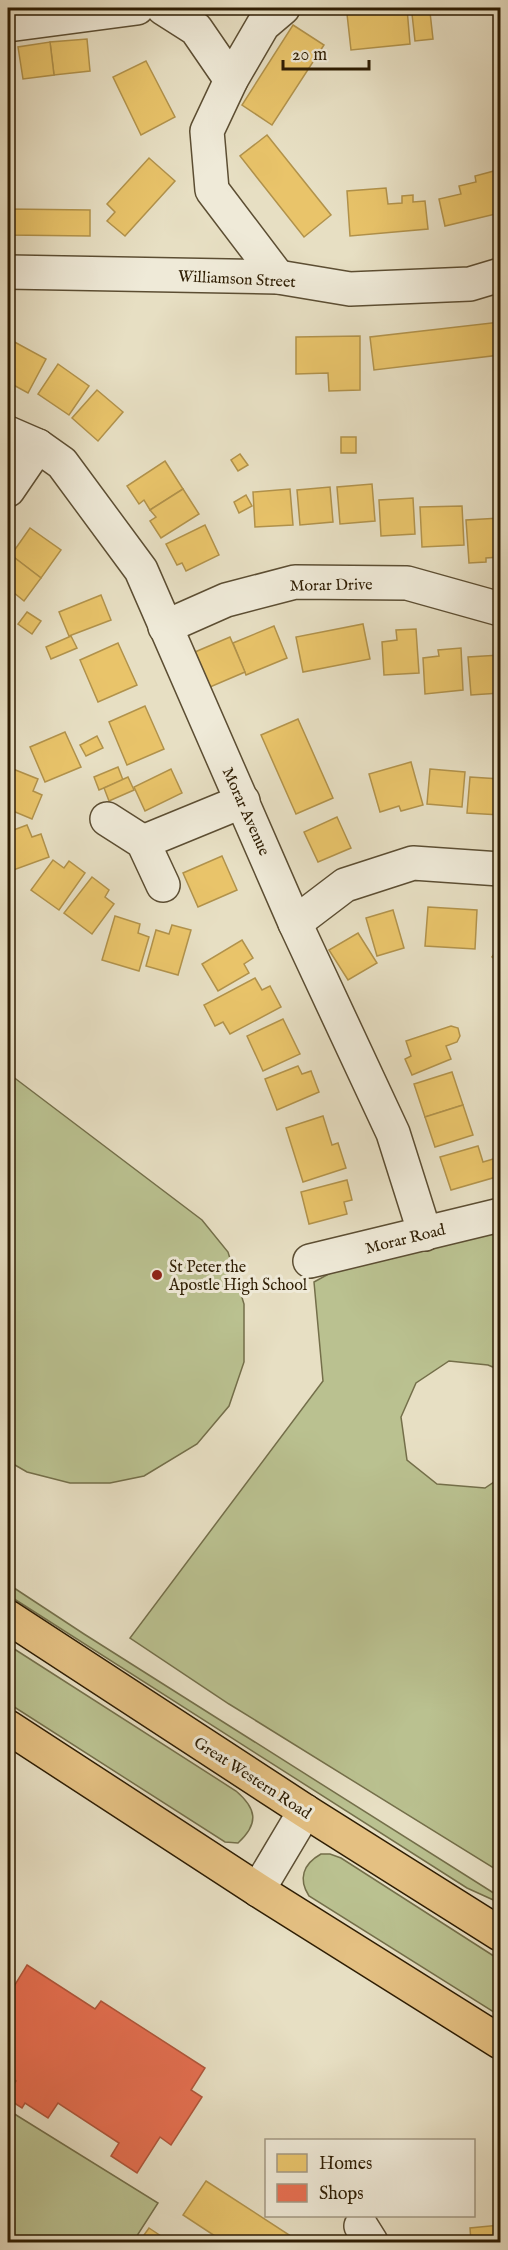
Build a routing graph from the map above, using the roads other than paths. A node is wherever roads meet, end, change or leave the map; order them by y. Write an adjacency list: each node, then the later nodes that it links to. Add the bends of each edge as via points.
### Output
1 (137, 8): 4 (street)
2 (163, 8): 5 (street, via 196,29)
3 (284, 8): 5 (street, via 263,25)
4 (8, 25)
5 (231, 80): 8 (street, via 207,131 212,190)
6 (8, 272): 8 (street, Williamson Street)
7 (501, 275): 8 (street, Williamson Street, via 470,284 350,289)
8 (278, 277)
9 (8, 434): 10 (street, Morar Avenue)
10 (38, 446): 11 (street); 13 (street, Morar Avenue, via 62,463 141,570)
11 (8, 490)
12 (501, 609): 13 (street, Morar Drive, via 407,583 295,582 226,600)
13 (165, 627): 14 (street, Morar Avenue)
14 (243, 801): 16 (street); 19 (street, Morar Avenue)
15 (107, 819): 16 (street)
16 (143, 842): 18 (street)
17 (501, 869): 19 (street, via 413,863 345,885)
18 (163, 885)
19 (295, 923): 21 (street, Morar Avenue, via 393,1133)
20 (501, 1215): 21 (street, Morar Road)
21 (424, 1233): 22 (street, Morar Road)
22 (310, 1261)
23 (8, 1617): 25 (main road, Great Western Road)
24 (8, 1727): 26 (main road)
25 (305, 1811): 26 (street); 27 (main road, Great Western Road)
26 (258, 1890): 28 (main road)
27 (501, 1934)
28 (501, 2042)

